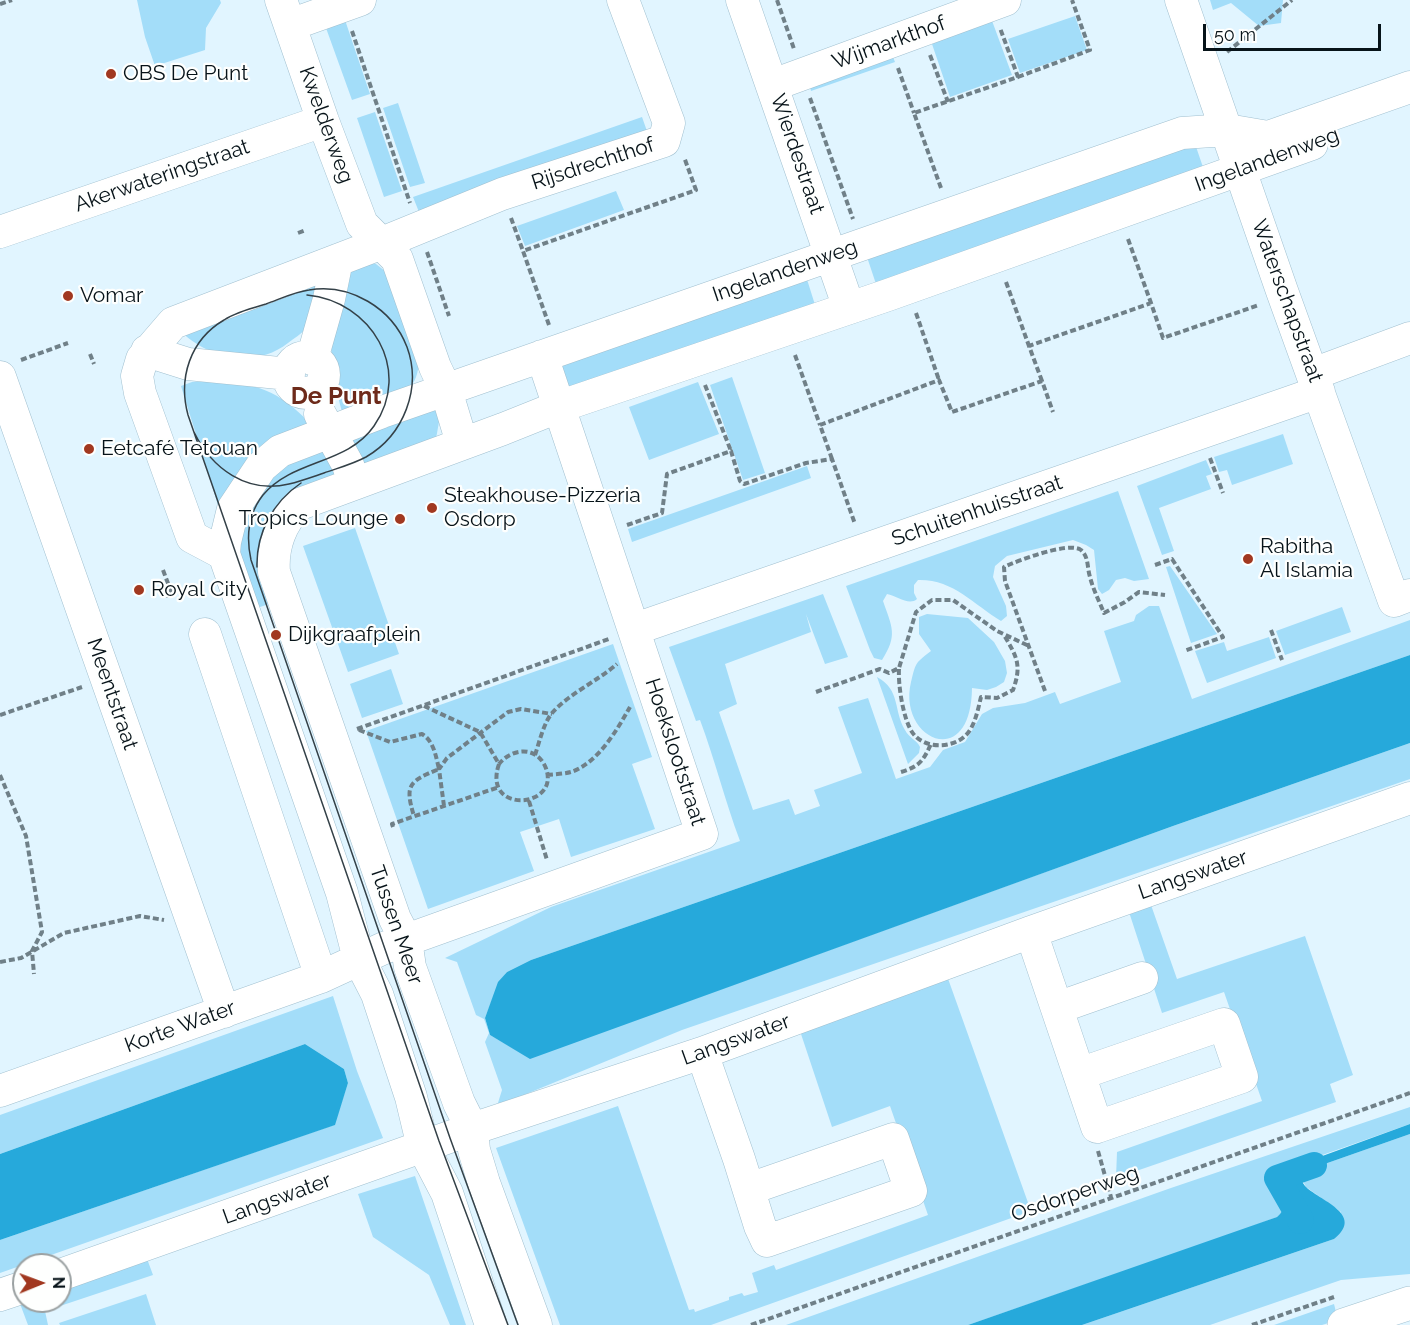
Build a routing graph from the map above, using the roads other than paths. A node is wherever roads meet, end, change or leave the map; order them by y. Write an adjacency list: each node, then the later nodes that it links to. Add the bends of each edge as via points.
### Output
1 (360, 0): 6 (street)
2 (623, 0): 14 (street, Rijsdrechthof, via 669,123 664,141 502,195)
3 (742, 0): 7 (street, Wierdestraat)
4 (1182, 0): 11 (street, Waterschapstraat)
5 (998, 3): 7 (street, Wijmarkthof)
6 (286, 12): 10 (street, Kwelderweg)
7 (773, 85): 15 (street, Wierdestraat)
8 (1410, 87): 11 (street, Ingelandenweg, via 1268,137)
9 (1410, 109): 12 (street, Ingelandenweg)
10 (323, 121): 13 (street, Akerwateringstraat); 14 (street, Kwelderweg, via 362,224)
11 (1227, 130): 12 (street, Waterschapstraat); 15 (street, Ingelandenweg, via 1182,133)
12 (1240, 170): 17 (street, Ingelandenweg); 23 (street, Waterschapstraat)
13 (0, 232)
14 (382, 243): 16 (street); 24 (street, via 397,259)
15 (831, 255): 17 (street, Wierdestraat); 20 (street, Ingelandenweg)
16 (337, 260): 19 (street, via 174,322); 21 (street, via 329,299)
17 (849, 308): 25 (street, Ingelandenweg)
18 (1410, 338): 23 (street, Schuitenhuisstraat)
19 (147, 351): 21 (street, via 188,364); 29 (street, via 137,376 140,393 192,537)
20 (550, 354): 24 (street, Ingelandenweg); 25 (street, Hoekslootstraat)
21 (301, 367): 26 (street, via 318,362 323,372 315,391 320,413)
22 (10, 369): 40 (street, Meentstraat)
23 (1316, 383): 30 (street, Waterschapstraat); 31 (street, Schuitenhuisstraat, via 864,550)
24 (446, 390): 26 (street, Ingelandenweg); 27 (street)
25 (569, 403): 27 (street); 31 (street, Hoekslootstraat, via 602,533)
26 (331, 431): 28 (street); 29 (street, Ingelandenweg, via 280,451 261,467 233,509)
27 (462, 443): 28 (street)
28 (354, 483): 35 (street, Tussen Meer, via 300,504 291,512 273,555 274,572 395,919)
29 (224, 554): 36 (street, Tussen Meer, via 342,893)
30 (1402, 598)
31 (635, 629): 35 (street, Hoekslootstraat, via 702,834)
32 (206, 634): 37 (street)
33 (1410, 798): 34 (street, Langswater)
34 (1031, 932): 39 (street); 41 (street, Langswater)
35 (406, 940): 36 (street, Hoekslootstraat); 44 (street, Tussen Meer, via 413,975)
36 (359, 959): 37 (street, Korte Water); 45 (street, Tussen Meer, via 377,994)
37 (321, 976): 40 (street, Korte Water)
38 (1142, 978): 39 (street)
39 (1057, 1008): 42 (street)
40 (224, 1012): 43 (street, Korte Water)
41 (702, 1053): 44 (street, Langswater); 46 (street)
42 (1080, 1074): 42 (street, via 1097,1127 1242,1077 1224,1024)
43 (0, 1091)
44 (472, 1129): 45 (street, Langswater); 50 (street, Tussen Meer, via 484,1183)
45 (423, 1147): 47 (street, Langswater); 49 (street, Tussen Meer, via 447,1193)
46 (749, 1189): 46 (street, via 767,1241 911,1191 893,1139)
47 (72, 1271)
48 (1408, 1311): 51 (main road)
49 (491, 1325)
50 (536, 1325)
51 (1344, 1325)

